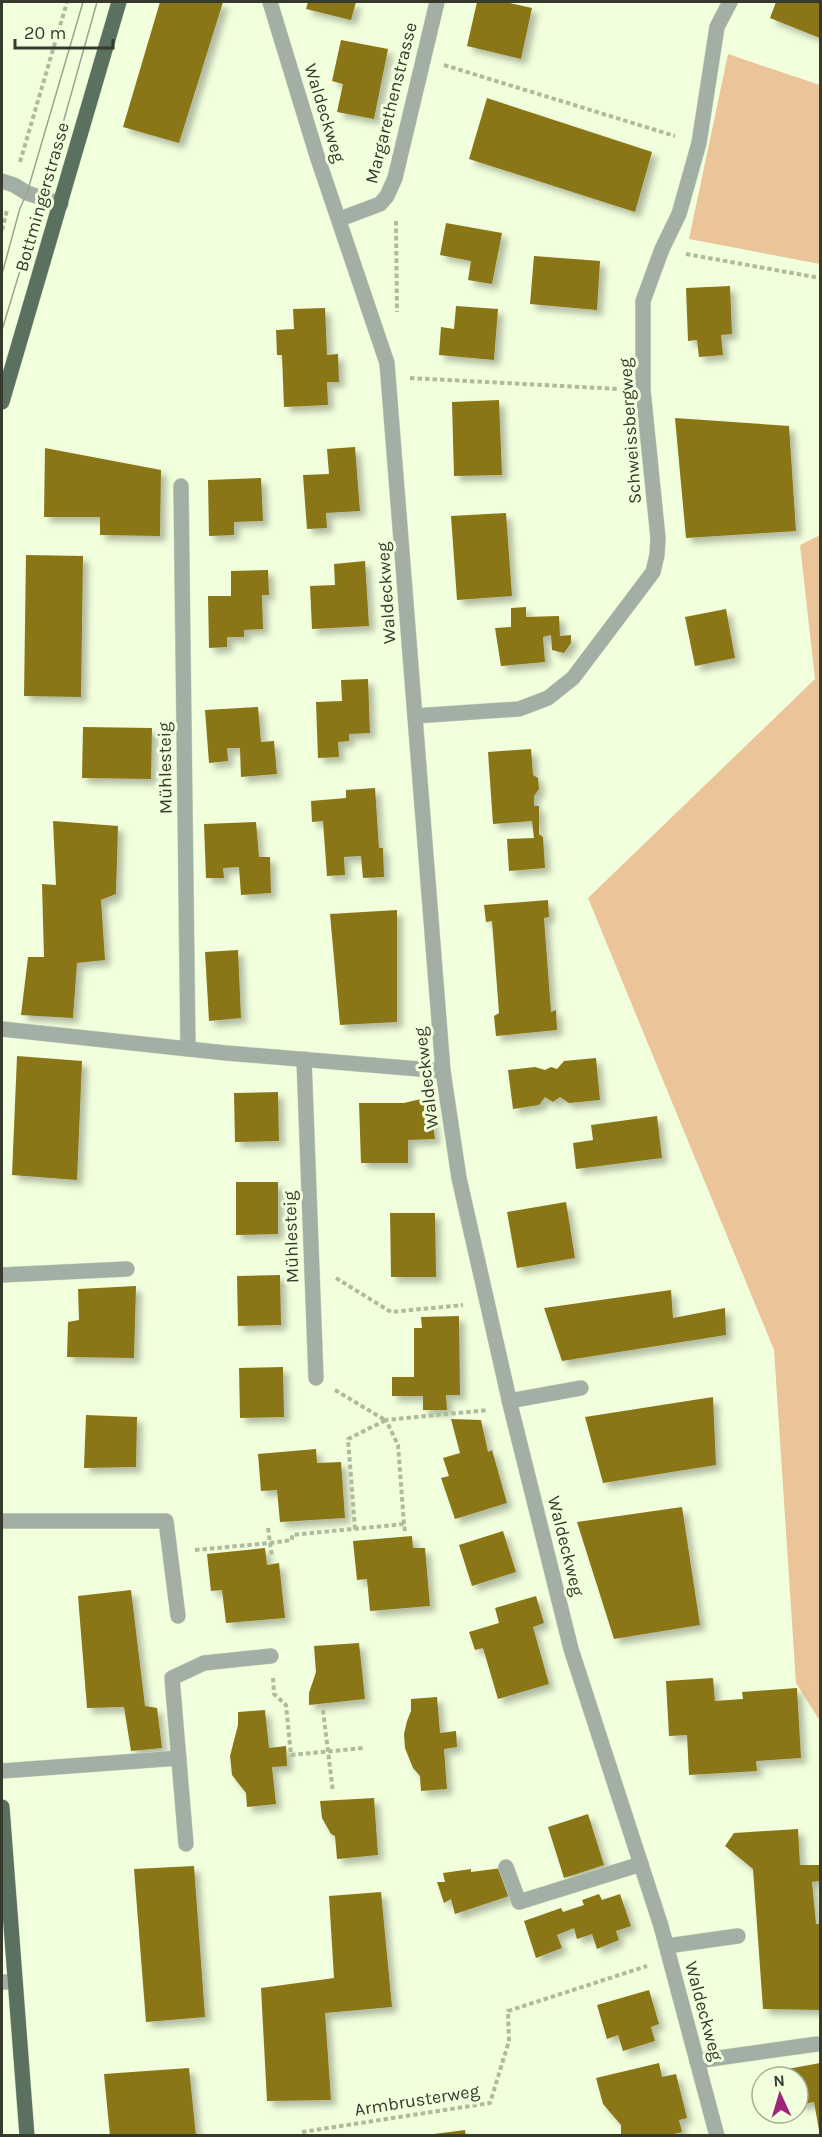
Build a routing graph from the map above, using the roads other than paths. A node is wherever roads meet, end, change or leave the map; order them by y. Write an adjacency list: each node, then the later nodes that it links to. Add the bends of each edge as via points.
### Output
1 (119, 2): 6 (main road, Bottmingerstrasse)
2 (270, 2): 7 (street, Waldeckweg)
3 (437, 2): 7 (street, Margarethenstrasse, via 395,178 387,196 380,204)
4 (730, 2): 10 (street, Schweissbergweg, via 717,27 699,143 679,214 643,301 643,390 658,538 653,572 573,678 548,698 519,709)
5 (8, 183): 6 (street)
6 (61, 204): 8 (main road, Bottmingerstrasse)
7 (340, 219): 10 (street, Waldeckweg, via 387,363)
8 (2, 402)
9 (181, 486): 12 (street, Mühlesteig)
10 (415, 716): 14 (street, Waldeckweg)
11 (2, 1029): 12 (street)
12 (188, 1049): 13 (street)
13 (304, 1059): 14 (street); 17 (street, Mühlesteig)
14 (443, 1071): 19 (street, Waldeckweg, via 459,1178)
15 (127, 1269): 16 (street)
16 (2, 1275)
17 (316, 1378)
18 (581, 1388): 19 (street)
19 (510, 1404): 27 (street, Waldeckweg, via 571,1649)
20 (2, 1521): 21 (street, via 166,1521)
21 (178, 1616)
22 (271, 1656): 23 (street, via 204,1663 172,1678)
23 (179, 1758): 24 (street); 26 (street)
24 (2, 1771)
25 (2, 1807): 31 (main road)
26 (186, 1844)
27 (641, 1864): 28 (street, via 519,1902); 30 (street, Waldeckweg)
28 (507, 1867)
29 (738, 1936): 30 (street)
30 (668, 1953): 33 (street, Waldeckweg)
31 (8, 1982): 34 (main road)
32 (817, 2044): 33 (street)
33 (697, 2061): 35 (street, Waldeckweg)
34 (27, 2136)
35 (717, 2136)

